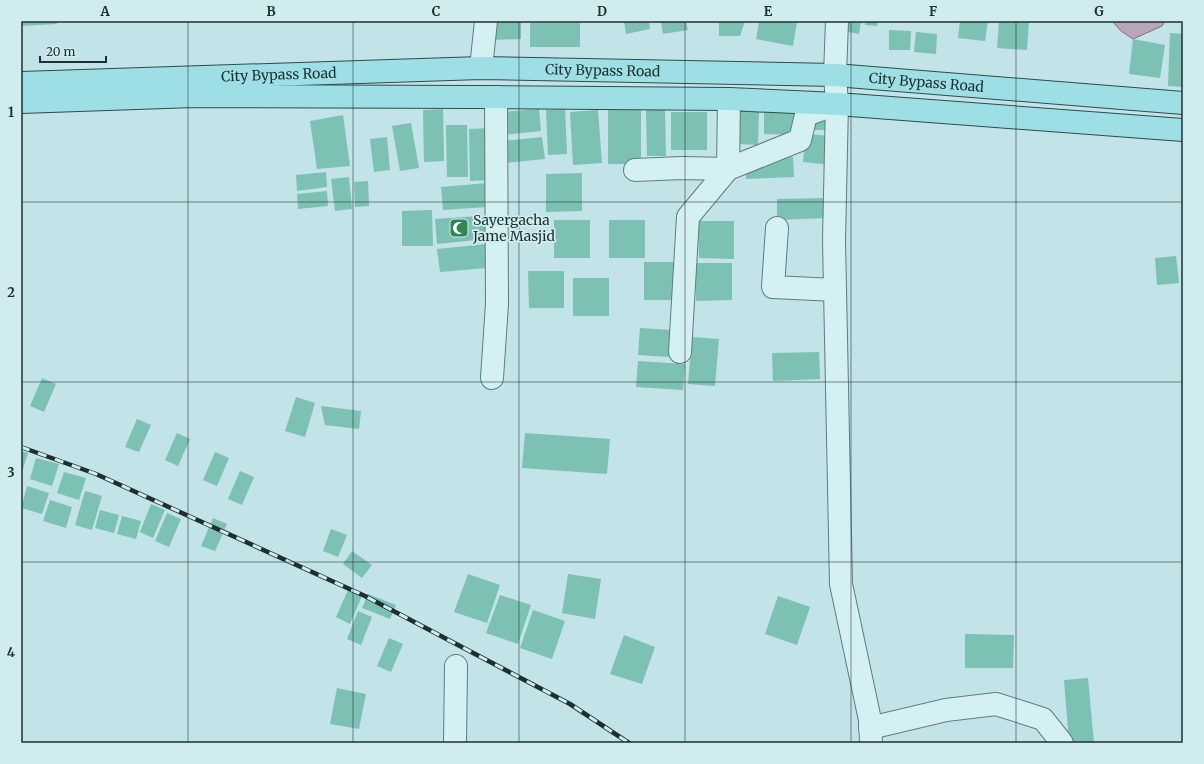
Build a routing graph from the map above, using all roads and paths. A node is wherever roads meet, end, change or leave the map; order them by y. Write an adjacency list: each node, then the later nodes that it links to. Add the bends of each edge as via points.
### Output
1 (486, 21): 3 (street)
2 (836, 21): 4 (street)
3 (481, 68): 4 (main road, City Bypass Road); 5 (main road, City Bypass Road)
4 (835, 75): 9 (main road, City Bypass Road); 10 (street)
5 (21, 83)
6 (496, 97): 7 (main road); 8 (main road, via 194,96); 17 (street, via 497,304)
7 (728, 99): 10 (main road); 12 (street)
8 (21, 102)
9 (1183, 103)
10 (837, 104): 11 (main road); 12 (street, via 806,114 800,140); 15 (street, via 834,240)
11 (1183, 130)
12 (728, 169): 13 (street); 16 (street, via 688,217)
13 (635, 170)
14 (777, 228): 15 (street, via 773,288)
15 (836, 290): 19 (street, via 840,584 870,720)
16 (680, 352)
17 (492, 378)
18 (456, 666): 20 (street)
19 (870, 736): 21 (street, via 946,710 996,704 1043,719)
20 (455, 743)
21 (1062, 743)

